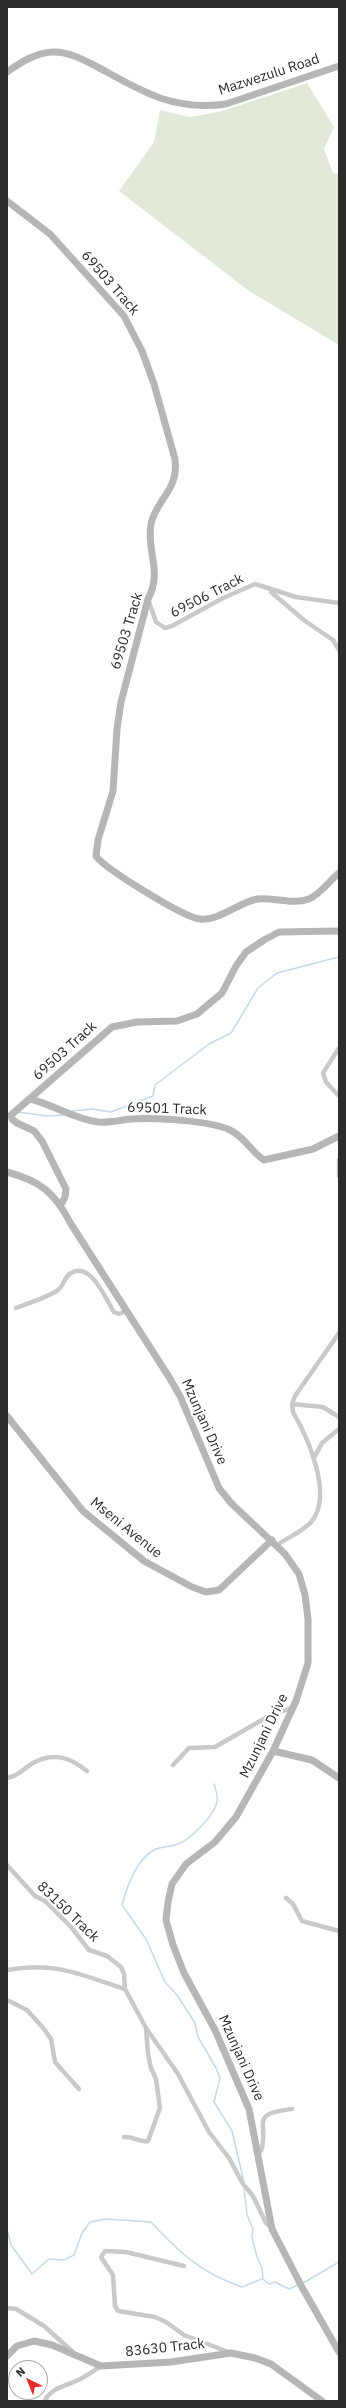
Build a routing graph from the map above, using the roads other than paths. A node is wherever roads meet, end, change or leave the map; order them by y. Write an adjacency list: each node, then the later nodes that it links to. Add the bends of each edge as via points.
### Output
1 (339, 66): 2 (street, Mazwezulu Road, via 214,106 180,105 148,94 68,54 42,54)
2 (7, 72)
3 (7, 201): 5 (street, 69503 Track, via 50,234 124,316 142,351 154,384 173,447 177,471 152,522 151,540 156,572 154,588)
4 (270, 591): 5 (street, 69506 Track, via 267,587 255,584 237,590 167,628 156,622); 6 (street, 69506 Track); 7 (street, via 305,621 333,640)
5 (148, 599): 8 (street, 69503 Track, via 121,702 113,791 96,846 98,858 149,894 201,920 257,899 298,901 310,898)
6 (339, 603)
7 (339, 650)
8 (339, 873)
9 (339, 931): 12 (street, 69503 Track, via 280,932 271,935 246,952 222,993 197,1014 177,1021 137,1022 112,1027)
10 (339, 1048): 11 (street, via 323,1073 326,1082)
11 (339, 1096)
12 (30, 1099): 13 (street, 69501 Track, via 65,1110 82,1119 100,1122 145,1118 208,1122 241,1136 264,1160 313,1149); 17 (street, 69503 Track, via 18,1107 11,1116 17,1123 34,1131 42,1141 66,1188 64,1200 62,1203)
13 (339, 1136)
14 (339, 1160): 16 (street)
15 (7, 1172): 17 (street, Mzunjani Drive, via 26,1177)
16 (339, 1176)
17 (59, 1202): 19 (street, Mzunjani Drive)
18 (16, 1308): 19 (street, via 58,1290 64,1279 72,1272 81,1270 91,1275 114,1312 119,1314)
19 (127, 1311): 26 (street, Mzunjani Drive, via 180,1396 220,1488)
20 (339, 1333): 21 (street, via 302,1385)
21 (292, 1404): 23 (street, via 323,1408); 25 (street, via 293,1412)
22 (7, 1416): 26 (street, Mseni Avenue, via 83,1511 144,1561 188,1585 206,1592 219,1590)
23 (339, 1417)
24 (339, 1429): 25 (street, via 322,1443)
25 (314, 1458): 26 (street, via 320,1505 308,1525)
26 (274, 1543): 27 (street, Mzunjani Drive, via 299,1574 307,1608 308,1663)
27 (294, 1707): 28 (street, Mzunjani Drive); 29 (street, via 262,1720 215,1747 190,1748)
28 (273, 1751): 32 (street, via 312,1760); 43 (street, Mzunjani Drive, via 228,1828 215,1842 186,1864 172,1884 166,1920 184,1973 215,2030 249,2109)
29 (173, 1765)
30 (87, 1770): 31 (street, via 77,1763 55,1755 33,1763 19,1774)
31 (7, 1778)
32 (339, 1778)
33 (7, 1865): 37 (street, 83150 Track, via 35,1896 45,1901 71,1927 89,1950 116,1961 124,1974)
34 (286, 1898): 35 (street, via 293,1904 302,1921)
35 (339, 1931)
36 (7, 1970): 37 (street, via 64,1968)
37 (125, 1988): 39 (street, 83150 Track)
38 (7, 2000): 40 (street, via 27,2010 44,2029 51,2039 56,2062)
39 (146, 2028): 42 (street, via 148,2054 159,2095 159,2114 148,2141 144,2142 132,2136); 44 (street, 83150 Track, via 178,2074 209,2132 229,2158 253,2196 266,2223)
40 (79, 2089)
41 (292, 2109): 43 (street, via 273,2112 263,2120 263,2145)
42 (124, 2137)
43 (258, 2153): 44 (street, Mzunjani Drive)
44 (272, 2229): 47 (street, Mzunjani Drive)
45 (184, 2266): 48 (street, via 118,2251 105,2251 101,2257 113,2275 115,2306 118,2311 155,2317 184,2335)
46 (7, 2308): 49 (street, via 16,2310 44,2326)
47 (339, 2352)
48 (231, 2353): 51 (street, 83630 Track, via 171,2362); 53 (street, 83630 Track, via 271,2364)
49 (74, 2354): 50 (street, 83630 Track, via 52,2345 34,2342 17,2346); 51 (street, 83630 Track)
50 (7, 2356)
51 (101, 2366): 52 (street, via 86,2376 57,2388)
52 (45, 2401)
53 (320, 2401)

